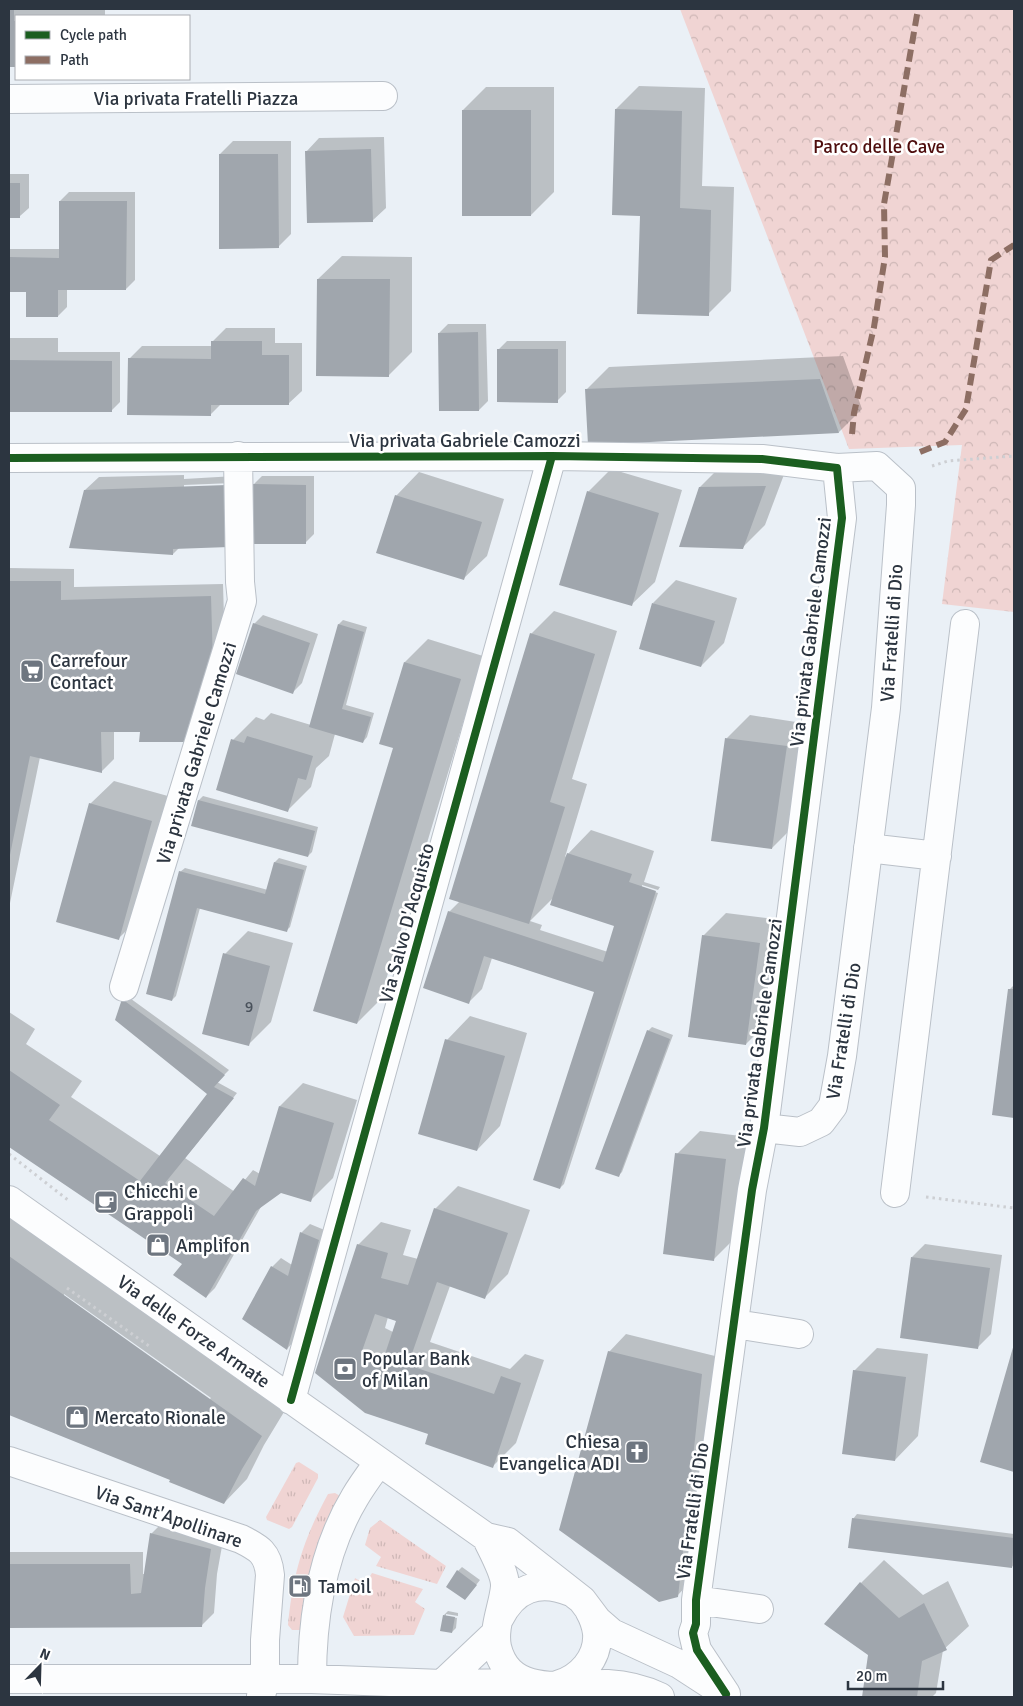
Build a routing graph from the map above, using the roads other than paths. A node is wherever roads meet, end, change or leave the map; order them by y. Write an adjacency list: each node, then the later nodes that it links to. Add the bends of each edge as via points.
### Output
1 (383, 96): 2 (street, Via privata Fratelli Piazza)
2 (9, 99)
3 (238, 456): 4 (street, Via privata Gabriele Camozzi); 5 (street, Via privata Gabriele Camozzi); 10 (street, Via privata Gabriele Camozzi, via 242,601)
4 (552, 456): 6 (street, Via privata Gabriele Camozzi, via 762,459); 16 (street, Via Salvo D'Acquisto)
5 (9, 458)
6 (838, 468): 8 (street, Via Fratelli di Dio, via 877,466 901,488 886,708); 11 (street, Via privata Gabriele Camozzi, via 842,518)
7 (965, 624): 9 (street)
8 (868, 848): 9 (street); 11 (street, Via Fratelli di Dio, via 833,1106 821,1122 800,1132)
9 (937, 856): 12 (street)
10 (124, 987)
11 (764, 1128): 14 (street, Via privata Gabriele Camozzi, via 752,1190)
12 (895, 1193)
13 (9, 1200): 16 (street, Via delle Forze Armate)
14 (735, 1324): 15 (street); 20 (street, Via Fratelli di Dio)
15 (799, 1334)
16 (291, 1400): 18 (street, Via delle Forze Armate)
17 (9, 1461): 30 (street, Via Sant'Apollinare, via 241,1539 259,1550 267,1560 270,1575)
18 (379, 1462): 19 (street, Via delle Forze Armate); 27 (street, via 354,1498 333,1545 317,1612)
19 (486, 1537): 21 (street, Via delle Forze Armate, via 508,1542); 23 (street, via 506,1585)
20 (696, 1600): 22 (street, Via Fratelli di Dio); 24 (street, Via Fratelli di Dio)
21 (580, 1601): 23 (street, via 560,1588 528,1589 512,1599); 25 (street, Via delle Forze Armate, via 612,1633); 29 (street, via 594,1621 597,1633 592,1658 585,1668 565,1683)
22 (759, 1609)
23 (497, 1626): 28 (street); 29 (street, via 497,1646 508,1668 517,1677)
24 (693, 1633): 25 (street, via 679,1643); 31 (street, Via Fratelli di Dio, via 697,1650)
25 (641, 1646): 31 (street, Via delle Forze Armate, via 680,1664)
26 (9, 1679): 30 (street)
27 (312, 1679): 28 (street); 30 (street)
28 (442, 1684): 29 (street)
29 (541, 1684): 32 (street, via 636,1687)
30 (263, 1688)
31 (728, 1696)
32 (660, 1697)

